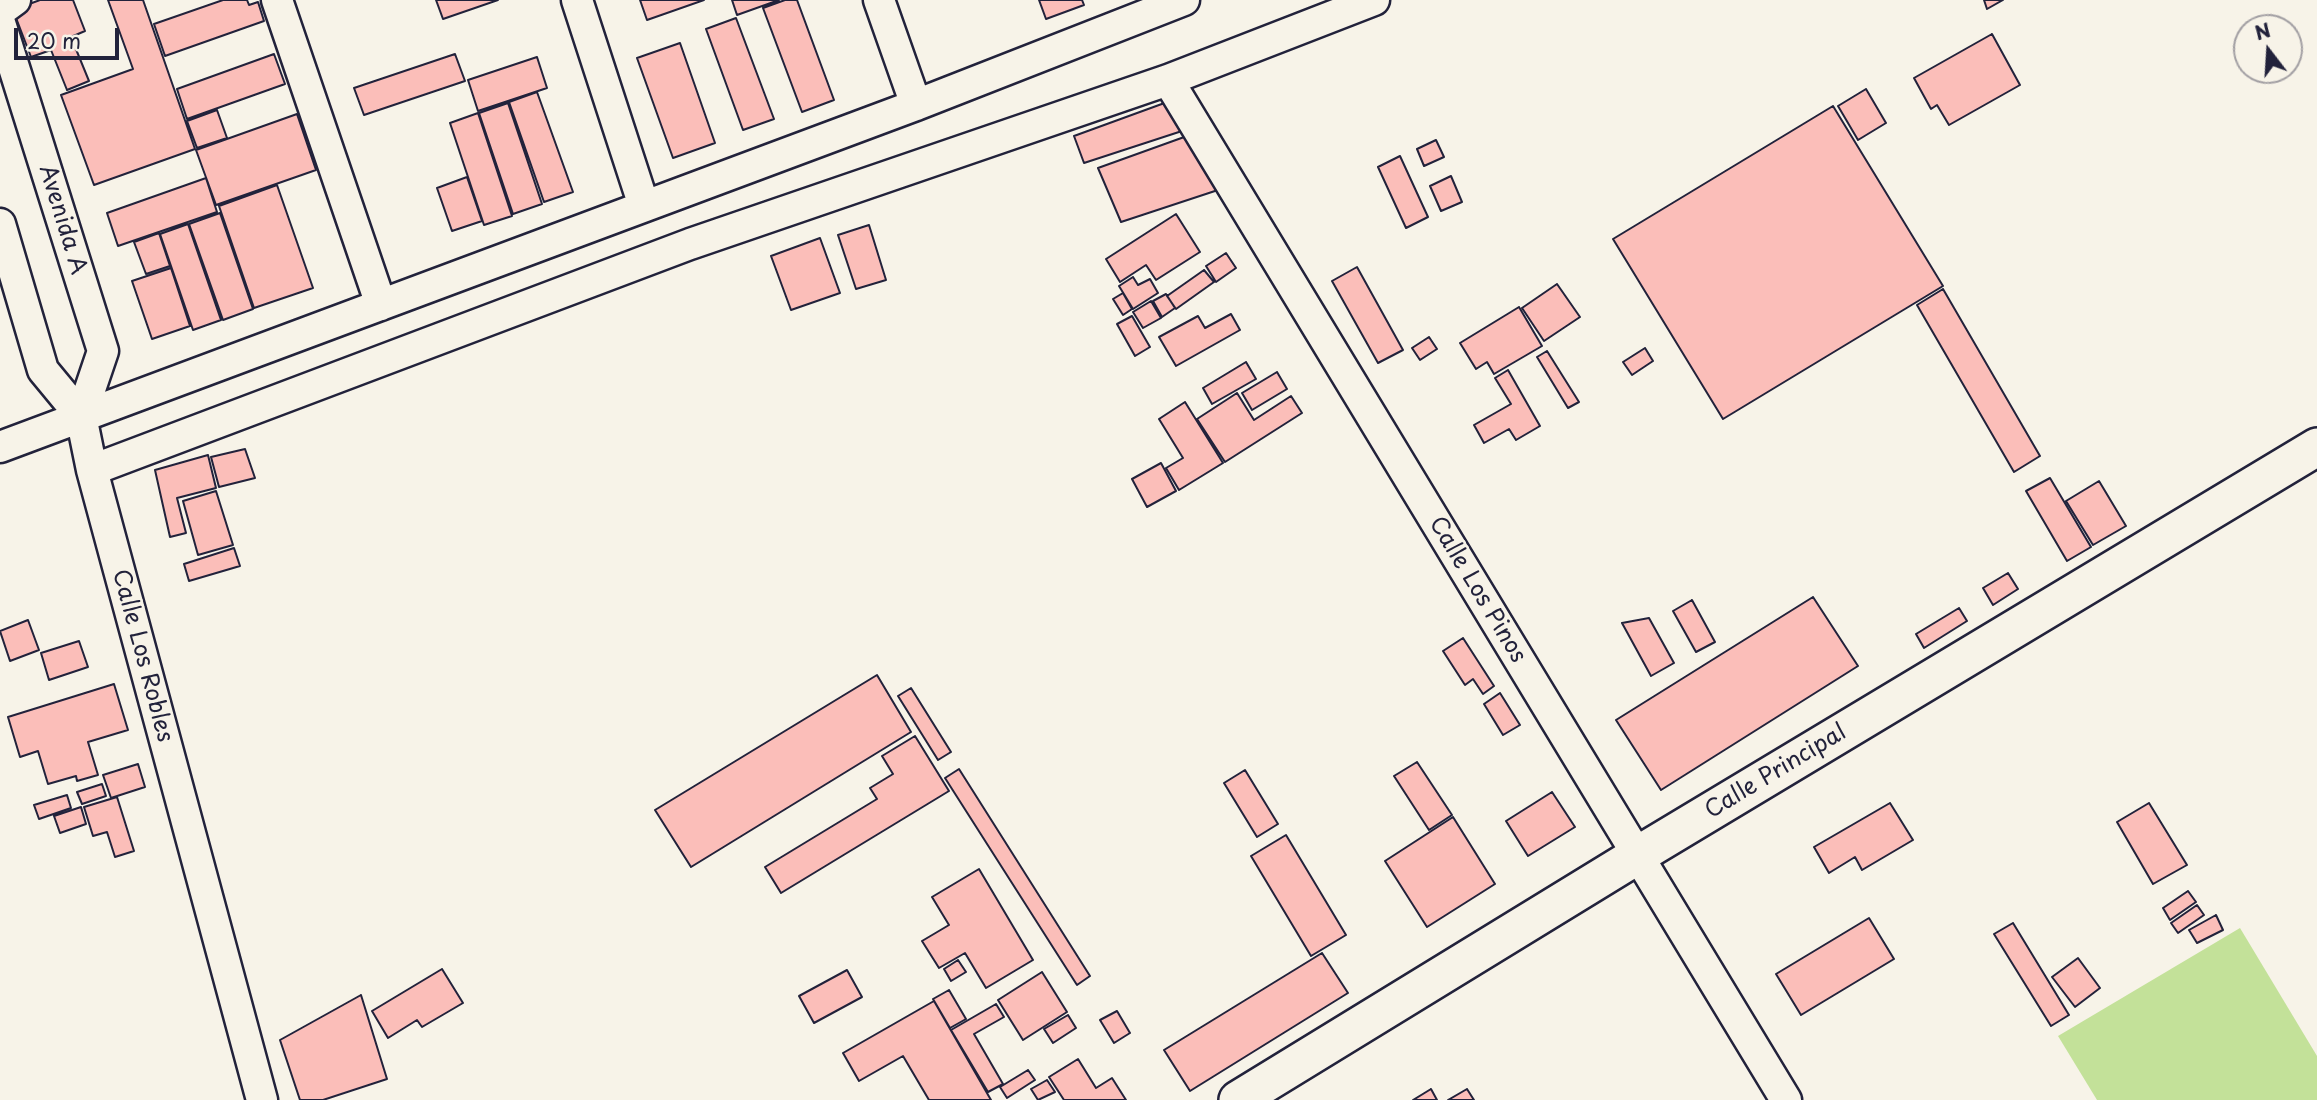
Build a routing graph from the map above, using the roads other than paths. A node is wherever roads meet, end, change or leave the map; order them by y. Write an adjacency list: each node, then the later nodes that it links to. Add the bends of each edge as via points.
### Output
1 (15, 0): 7 (street)
2 (277, 0): 13 (street)
3 (577, 0): 11 (street)
4 (879, 0): 10 (street)
5 (1184, 0): 10 (street)
6 (1374, 0): 9 (street)
7 (0, 11)
8 (0, 23): 14 (street, Avenida A, via 103,351)
9 (1168, 80): 17 (street, via 690,244); 18 (street, Calle Los Pinos)
10 (916, 105): 11 (street)
11 (644, 206): 13 (street)
12 (0, 224): 14 (street, Calle Los Robles, via 43,370)
13 (381, 305): 14 (street)
14 (82, 416): 15 (street); 17 (street, Calle Los Robles)
15 (0, 447)
16 (2317, 447): 18 (street, Calle Principal)
17 (92, 470): 19 (street, Calle Los Robles)
18 (1638, 855): 20 (street, Calle Principal); 21 (street, Calle Los Pinos)
19 (262, 1100)
20 (1238, 1100)
21 (1786, 1100)

